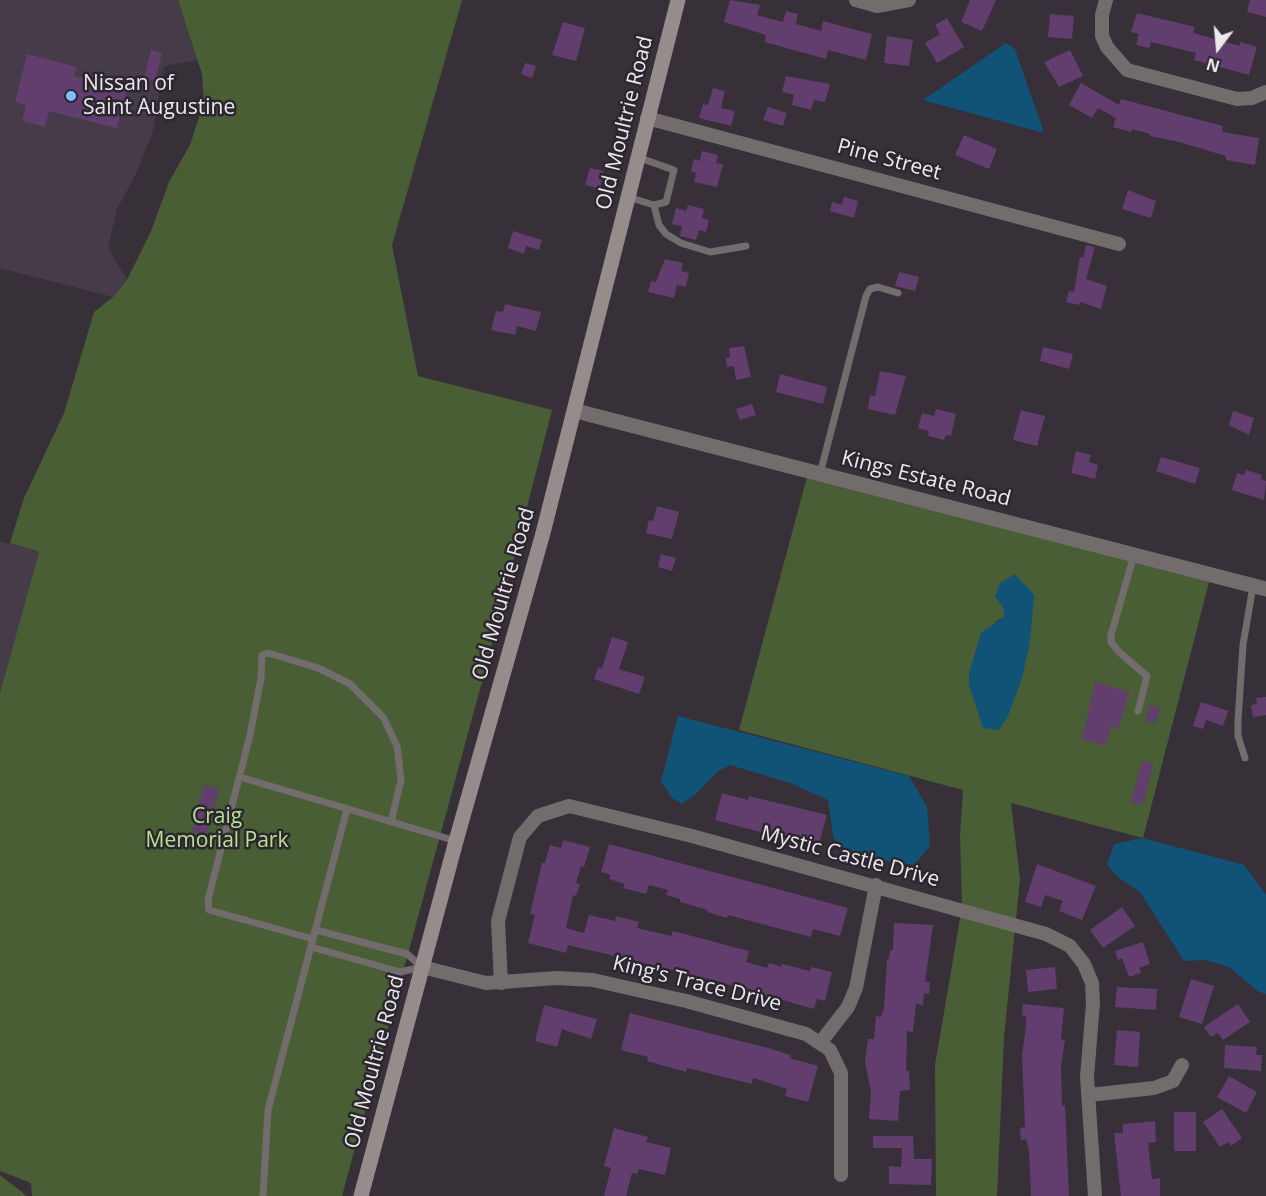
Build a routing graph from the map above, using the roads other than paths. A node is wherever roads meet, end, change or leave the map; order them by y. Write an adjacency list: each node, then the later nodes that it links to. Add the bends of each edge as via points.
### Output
1 (678, 0): 6 (main road, Old Moultrie Road)
2 (856, 0): 3 (street, via 877,6)
3 (909, 0)
4 (1106, 0): 5 (street, via 1102,36 1127,70 1237,99)
5 (1266, 92)
6 (647, 118): 7 (main road, Old Moultrie Road); 10 (street, Pine Street)
7 (638, 157): 8 (main road, Old Moultrie Road); 9 (lane, via 674,170 666,202)
8 (628, 197): 9 (lane); 13 (main road, Old Moultrie Road)
9 (654, 205): 11 (lane, via 659,225 681,243 710,252)
10 (1119, 244)
11 (746, 246)
12 (898, 293): 14 (lane, via 878,287 870,289 866,296)
13 (576, 411): 14 (street, Kings Estate Road); 22 (main road, Old Moultrie Road)
14 (820, 474): 15 (street, Kings Estate Road)
15 (1134, 555): 16 (street, Kings Estate Road); 17 (lane, via 1111,642 1147,676)
16 (1260, 588): 18 (lane, via 1240,670 1238,736)
17 (1138, 711)
18 (1245, 758)
19 (240, 777): 20 (lane); 21 (lane, via 259,690 262,655 268,653 318,668 350,684 383,717 397,746 400,780); 25 (lane, via 208,900 209,910)
20 (347, 809): 21 (lane); 24 (lane)
21 (391, 822): 22 (lane)
22 (456, 841): 26 (main road, Old Moultrie Road)
23 (876, 885): 27 (street, Mystic Castle Drive, via 569,806 538,816 520,837 498,921); 28 (street, via 856,988 848,1007); 30 (street, Mystic Castle Drive, via 1046,934 1070,946 1089,974 1093,993)
24 (316, 930): 25 (lane); 26 (lane, via 407,954)
25 (312, 943): 26 (lane, via 400,972); 32 (lane, via 268,1110)
26 (422, 967): 27 (street, King's Trace Drive); 33 (main road, Old Moultrie Road)
27 (501, 983): 28 (street, King's Trace Drive, via 557,978 593,980 806,1034)
28 (820, 1043): 31 (street, King's Trace Drive, via 830,1050 841,1073)
29 (1182, 1065): 30 (street, via 1173,1081 1154,1088)
30 (1089, 1095): 34 (street, Mystic Castle Drive)
31 (841, 1175)
32 (263, 1196)
33 (361, 1196)
34 (1095, 1196)

